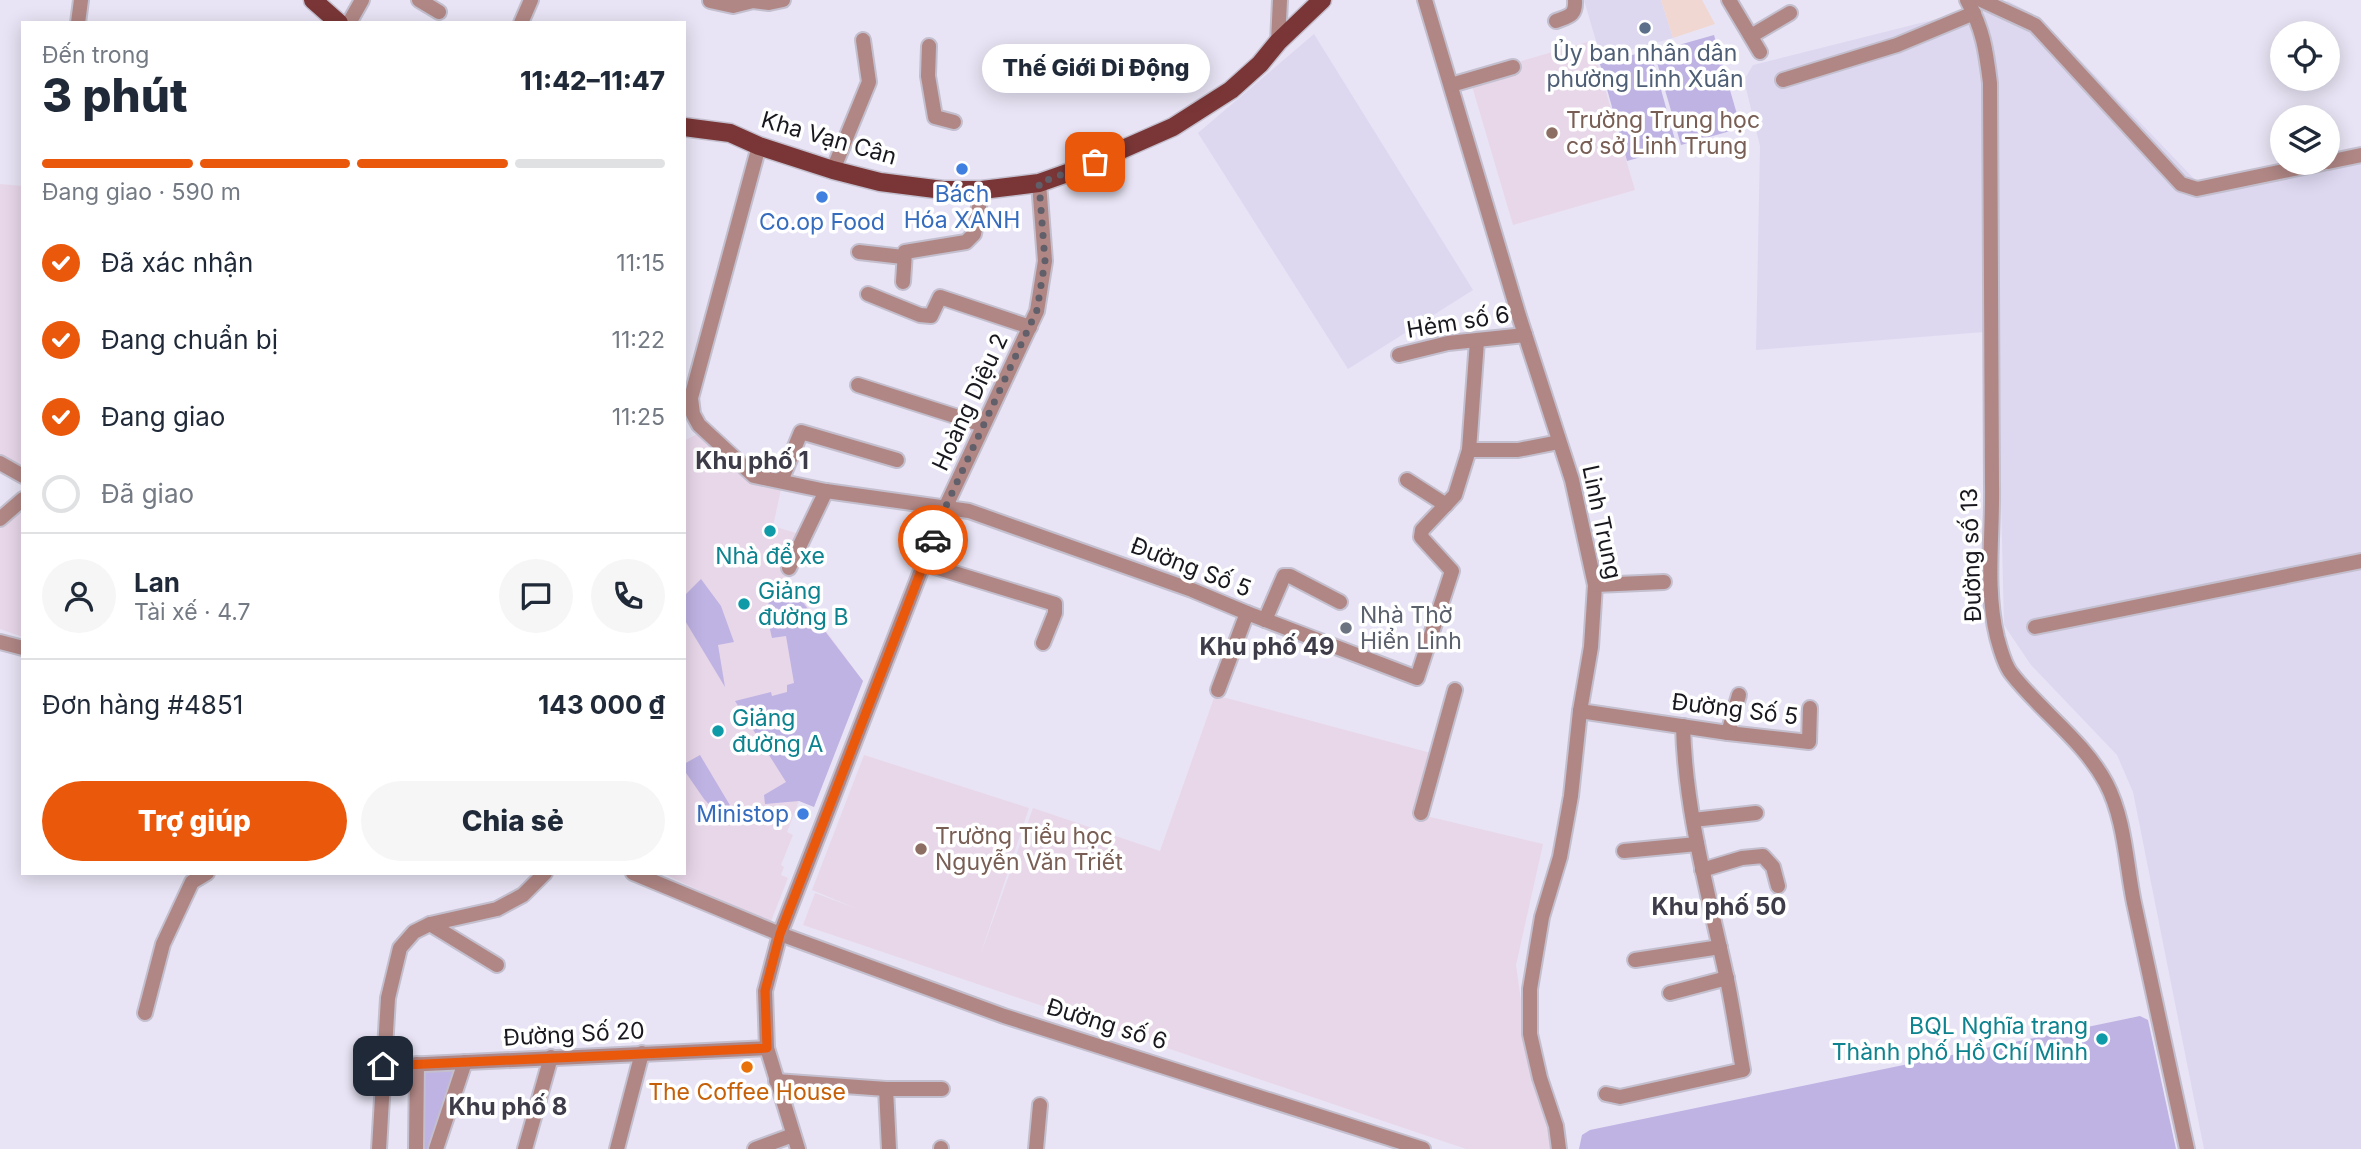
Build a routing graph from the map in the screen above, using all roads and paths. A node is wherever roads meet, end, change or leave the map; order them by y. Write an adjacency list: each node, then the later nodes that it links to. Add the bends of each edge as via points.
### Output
1 (81, 0): 16 (street)
2 (313, 0): 17 (main road)
3 (362, 0): 18 (street)
4 (419, 0): 14 (street)
5 (531, 0): 19 (street)
6 (783, 0): 12 (street, via 733,6)
7 (1280, 0): 23 (street)
8 (1322, 0): 23 (main road, Kha Vạn Cân)
9 (1425, 0): 28 (street, Linh Trung)
10 (1574, 0): 20 (street, via 1572,15)
11 (1730, 0): 21 (street)
12 (710, 1)
13 (1974, 4): 27 (street, via 1897,45); 35 (street, via 2035,26 2181,184 2197,189); 120 (street, Đường số 13, via 1986,44 1990,83 1989,560 1994,619 2009,671 2075,740 2106,782 2113,801)
14 (439, 12)
15 (1790, 13): 21 (street)
16 (78, 21)
17 (337, 21)
18 (350, 21)
19 (522, 21)
20 (1556, 21)
21 (1751, 36): 25 (street)
22 (863, 40): 34 (street, via 869,82)
23 (1278, 42): 36 (main road, Kha Vạn Cân, via 1231,90 1173,127)
24 (929, 46): 29 (street, via 928,76 935,117)
25 (1760, 52)
26 (1513, 66): 28 (street)
27 (1783, 80)
28 (1451, 85): 43 (street, Linh Trung)
29 (954, 122)
30 (686, 127): 31 (main road, Kha Vạn Cân, via 730,133)
31 (759, 146): 34 (main road, Kha Vạn Cân); 47 (street)
32 (2361, 155): 33 (street)
33 (2340, 159)
34 (834, 170): 37 (main road, Kha Vạn Cân, via 880,182)
35 (2270, 174)
36 (1039, 183): 37 (main road, Kha Vạn Cân); 42 (street, Hoàng Diệu 2, via 1045,261)
37 (982, 190): 39 (street, via 971,239 905,251)
38 (859, 252): 39 (street)
39 (903, 257): 40 (street)
40 (903, 282)
41 (868, 294): 42 (street, via 920,316 931,316 940,297)
42 (1030, 327): 48 (street, Hoàng Diệu 2)
43 (1525, 335): 44 (street, Hẻm số 6); 49 (street, Linh Trung)
44 (1477, 341): 45 (street, Hẻm số 6); 50 (street)
45 (1399, 355)
46 (859, 385): 48 (street)
47 (688, 397): 55 (street, Đường Số 5, via 699,425 724,451 754,476)
48 (983, 425): 58 (street, Hoàng Diệu 2)
49 (1559, 442): 50 (street, via 1518,450); 65 (street, Linh Trung, via 1575,491)
50 (1469, 450): 59 (street, via 1455,495)
51 (897, 460): 55 (street, via 801,432)
52 (0, 463): 53 (street)
53 (21, 475)
54 (1408, 480): 59 (street)
55 (781, 481): 56 (street, Đường Số 5)
56 (826, 491): 58 (street, Đường Số 5); 63 (street)
57 (21, 501): 60 (street)
58 (946, 506): 62 (street, Hoàng Diệu 2); 67 (street, Đường Số 5, via 1179,585)
59 (1446, 506): 68 (street, Đường Số 5, via 1422,530 1421,537 1451,570 1417,678)
60 (0, 519)
61 (2361, 561): 69 (street)
62 (925, 564): 71 (street, via 1055,604); 91 (street, Hoàng Diệu 2)
63 (789, 568)
64 (1664, 582): 65 (street)
65 (1595, 585): 77 (street, Linh Trung)
66 (1340, 602): 68 (street, via 1284,576)
67 (1247, 613): 68 (street, Đường Số 5); 73 (street)
68 (1265, 620)
69 (2035, 627)
70 (0, 642): 72 (street)
71 (1043, 643)
72 (21, 647)
73 (1218, 690)
74 (1455, 690): 80 (street)
75 (1739, 695): 79 (street)
76 (1810, 708): 79 (street, Đường Số 5, via 1809,742)
77 (1580, 711): 78 (street, Đường Số 5); 119 (street, Linh Trung, via 1571,796 1530,989 1530,1034)
78 (1683, 726): 79 (street, Đường Số 5); 82 (street)
79 (1728, 733)
80 (1421, 813)
81 (1756, 813): 82 (street)
82 (1693, 820): 83 (street)
83 (1697, 844): 84 (street); 85 (street)
84 (1624, 851)
85 (1702, 870): 89 (street, via 1763,856 1773,867); 92 (street)
86 (204, 875): 97 (street, via 192,882 163,944)
87 (543, 875): 90 (street, via 523,895 497,909)
88 (638, 875): 91 (street, Đường số 6)
89 (1778, 886)
90 (430, 924): 94 (street); 103 (street, via 414,932 400,948 387,998)
91 (780, 934): 98 (street, Hoàng Diệu 2, via 765,991); 118 (street, Đường số 6, via 1004,1016)
92 (1720, 947): 93 (street); 95 (street)
93 (1635, 960)
94 (497, 965)
95 (1727, 978): 96 (street); 107 (street, via 1743,1070 1620,1097)
96 (1670, 993)
97 (145, 1013)
98 (767, 1048): 99 (street, Đường Số 20); 104 (street, Hoàng Diệu 2)
99 (642, 1053): 100 (street, Đường Số 20); 114 (street)
100 (551, 1057): 101 (street, Đường Số 20); 113 (street)
101 (465, 1062): 102 (street, Đường Số 20); 112 (street)
102 (417, 1064): 103 (street, Đường Số 20); 111 (street)
103 (383, 1066): 110 (street)
104 (776, 1081): 105 (street); 109 (street, Hoàng Diệu 2)
105 (886, 1089): 106 (street); 116 (street)
106 (942, 1090)
107 (1606, 1094)
108 (1040, 1105): 117 (street)
109 (795, 1142): 115 (street)
110 (379, 1149)
111 (416, 1149)
112 (436, 1149)
113 (526, 1149)
114 (617, 1149)
115 (755, 1149)
116 (889, 1149)
117 (1037, 1149)
118 (1423, 1149)
119 (1559, 1149)
120 (2187, 1149)

